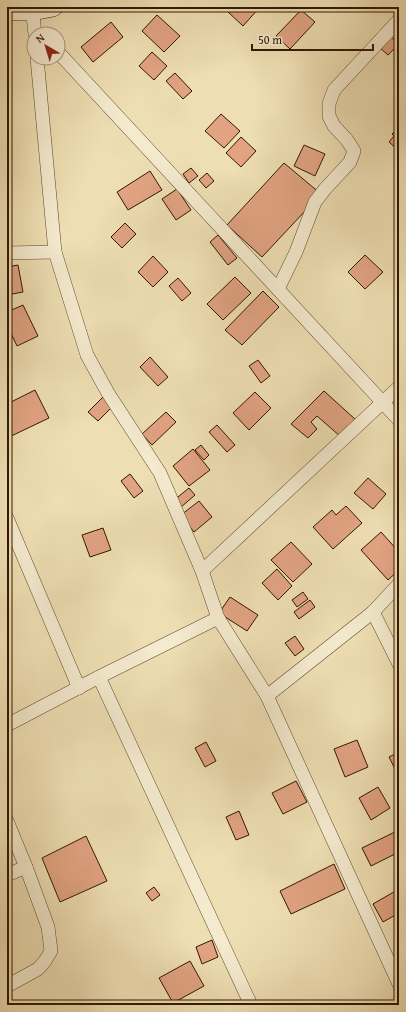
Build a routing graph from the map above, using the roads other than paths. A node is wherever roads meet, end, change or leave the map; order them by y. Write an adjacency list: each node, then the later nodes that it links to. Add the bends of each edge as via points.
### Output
1 (53, 7): 4 (street)
2 (7, 12): 4 (street)
3 (399, 20): 9 (street, via 334,90 329,104 329,116 354,150 350,162 315,202 296,252)
4 (35, 23)
5 (66, 61): 9 (street)
6 (39, 66): 7 (street)
7 (54, 252): 8 (street); 14 (street, via 87,355 108,393 160,473)
8 (7, 253)
9 (278, 289): 11 (street)
10 (399, 387): 11 (street)
11 (383, 402): 12 (street); 14 (street)
12 (399, 420)
13 (8, 522): 20 (street)
14 (202, 571): 17 (street)
15 (399, 584): 16 (street)
16 (373, 612): 18 (street); 21 (street)
17 (218, 618): 19 (street); 21 (street)
18 (399, 664)
19 (99, 677): 20 (street); 28 (street)
20 (79, 688): 22 (street)
21 (267, 696): 26 (street)
22 (7, 725)
23 (7, 821): 24 (street)
24 (26, 867): 25 (street); 27 (street, via 48,927 51,951 38,969)
25 (7, 875)
26 (399, 984)
27 (7, 986)
28 (250, 1005)

